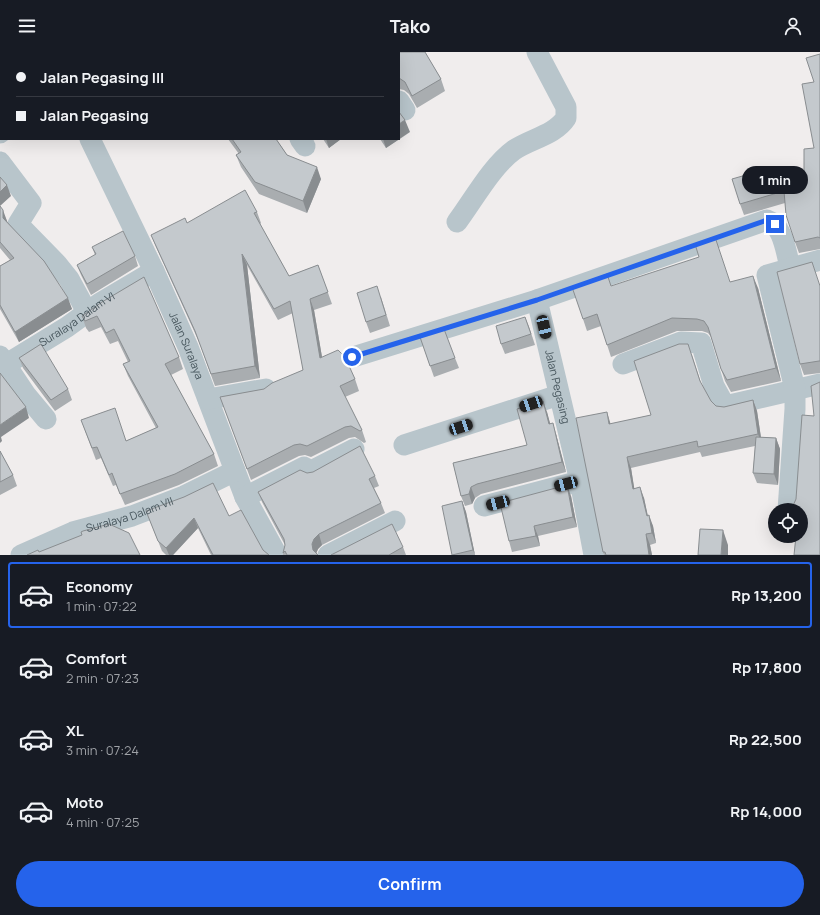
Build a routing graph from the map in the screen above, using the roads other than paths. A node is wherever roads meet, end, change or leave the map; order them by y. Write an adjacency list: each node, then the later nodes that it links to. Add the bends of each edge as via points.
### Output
1 (537, 52): 4 (street, via 566,107 566,118 558,127 524,144 502,161)
2 (90, 140): 7 (street, Jalan Suralaya)
3 (0, 162): 9 (street, via 31,203 18,224 69,279)
4 (457, 222)
5 (820, 260): 6 (street)
6 (790, 267): 8 (street, via 778,228 772,221 767,220); 15 (street, via 767,275)
7 (154, 271): 9 (street, Suralaya Dalam VI); 17 (street, Jalan Suralaya)
8 (537, 300): 10 (street); 16 (street, Jalan Pegasing)
9 (87, 312): 11 (street, Suralaya Dalam VI)
10 (352, 357)
11 (2, 364): 18 (street)
12 (623, 364): 15 (street, via 681,342 701,343 714,386 725,406)
13 (820, 384): 15 (street)
14 (266, 389): 17 (street)
15 (795, 389): 24 (street)
16 (559, 395): 19 (street); 22 (street, Jalan Pegasing)
17 (208, 398): 21 (street, Jalan Suralaya)
18 (46, 419)
19 (404, 445)
20 (354, 449): 23 (street, via 311,471 304,467)
21 (235, 471): 23 (street, Jalan Suralaya); 27 (street, Suralaya Dalam VII, via 177,499 132,516 73,532)
22 (580, 481): 25 (street); 31 (street, Jalan Pegasing)
23 (246, 497): 29 (street, Jalan Suralaya)
24 (788, 503)
25 (484, 506)
26 (395, 521): 30 (street)
27 (46, 550): 28 (street, Suralaya Dalam VII)
28 (21, 555)
29 (277, 555)
30 (328, 555)
31 (594, 555)

